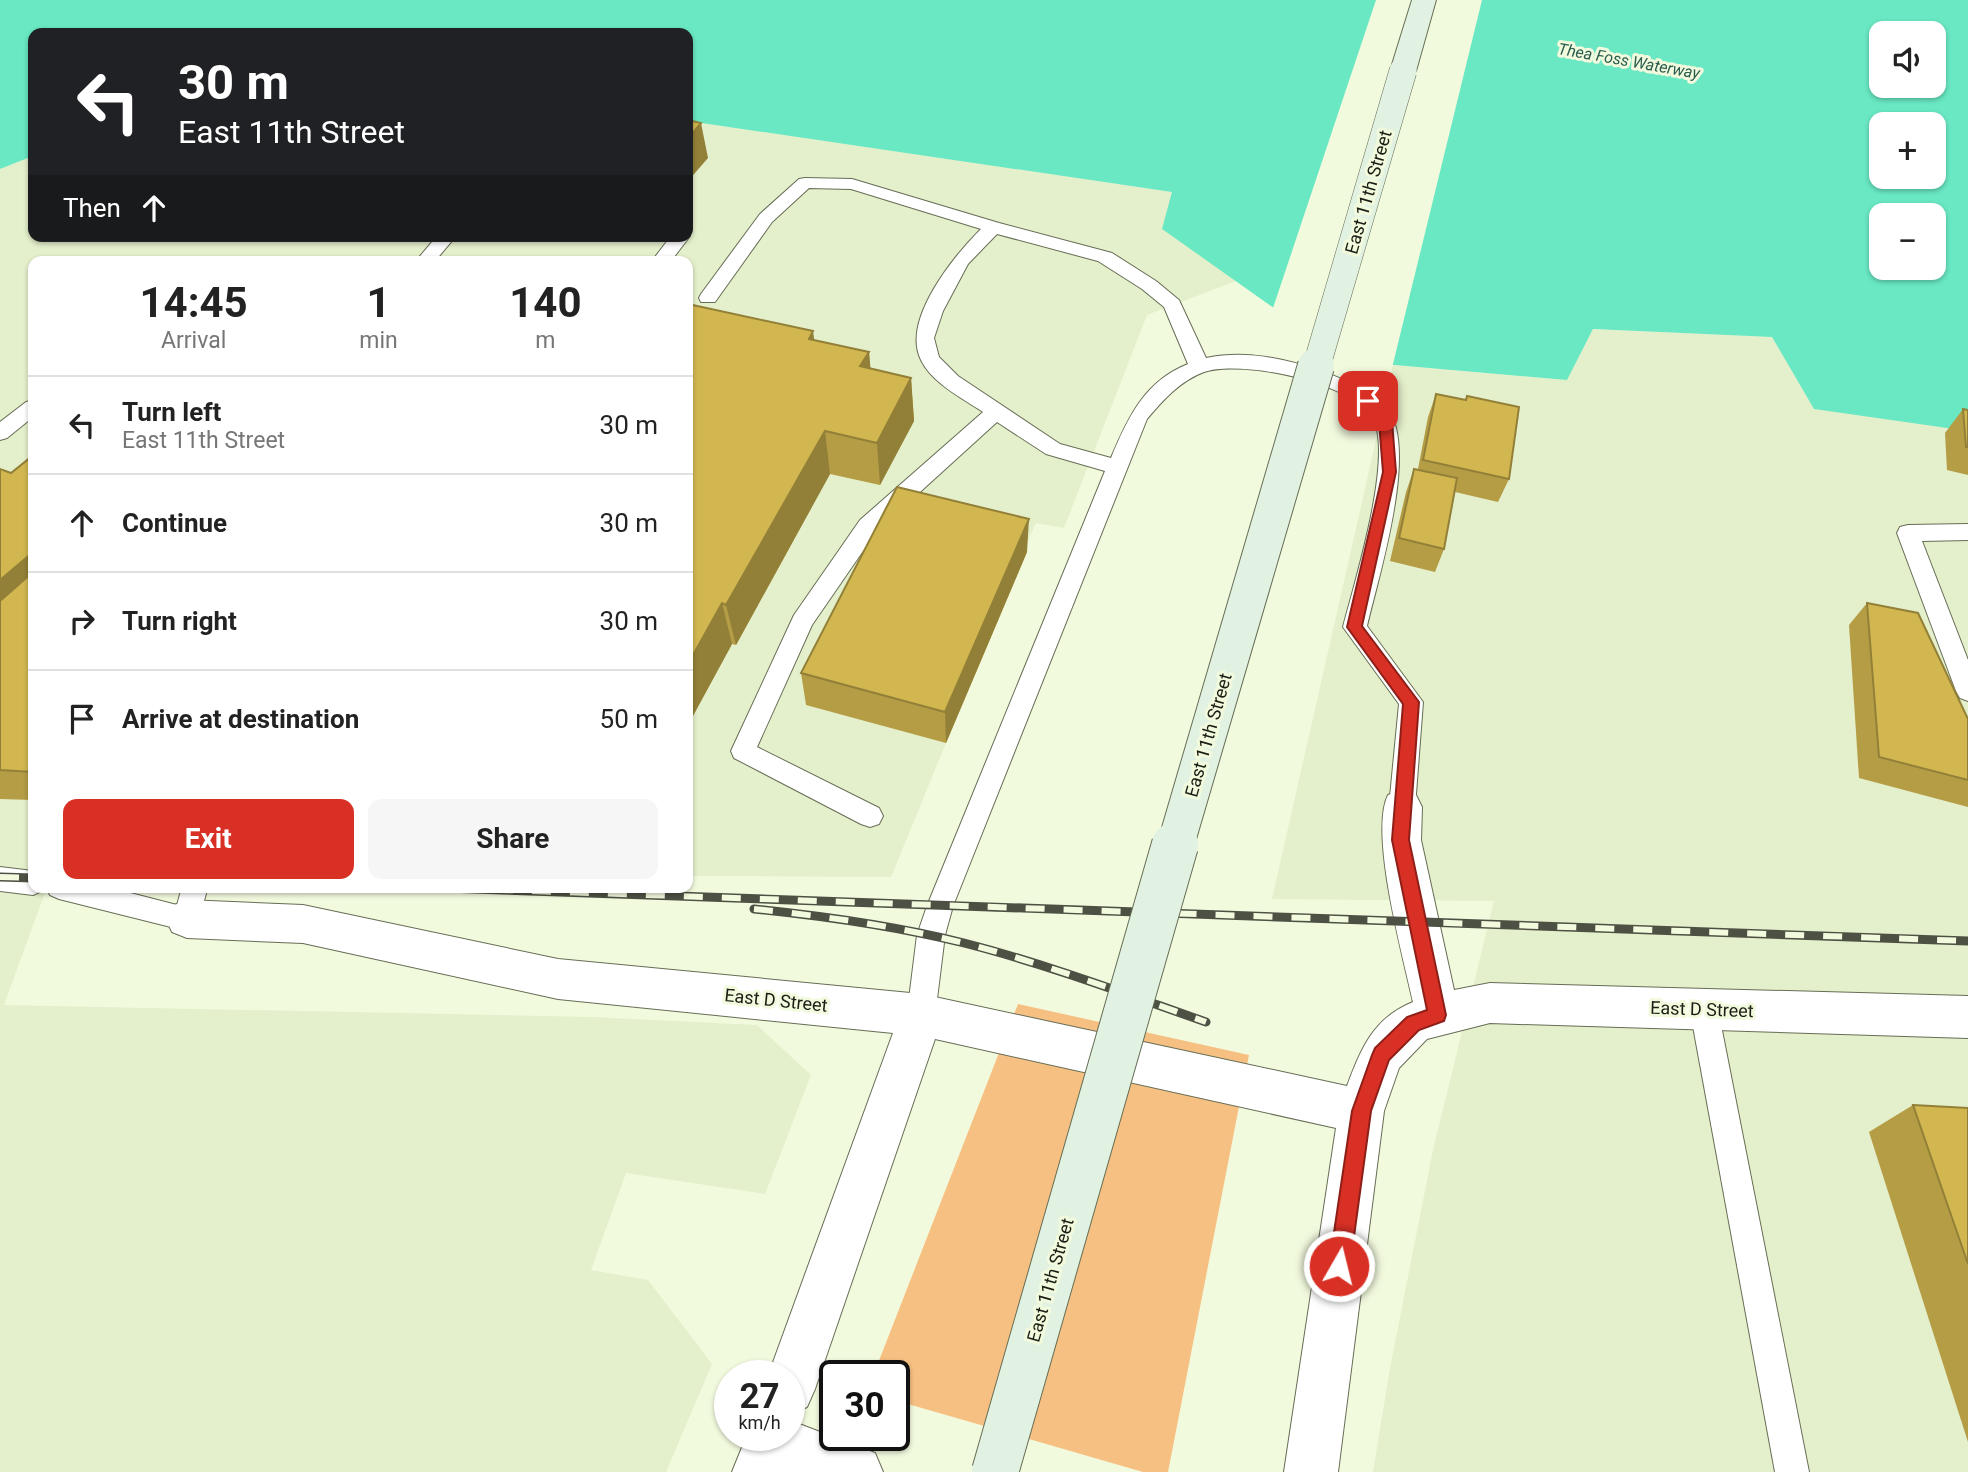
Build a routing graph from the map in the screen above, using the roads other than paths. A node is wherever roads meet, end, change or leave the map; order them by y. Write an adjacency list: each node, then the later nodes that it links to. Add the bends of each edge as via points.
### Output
1 (1424, 0): 29 (street, East 11th Street, bridge)
2 (993, 227): 7 (lane, via 852,184 805,183 766,218); 8 (lane, via 1105,257 1149,285 1172,304); 10 (lane, via 960,261 924,338 930,359)
3 (442, 242): 5 (lane)
4 (676, 242): 6 (lane)
5 (429, 256)
6 (665, 256)
7 (708, 298)
8 (1199, 366): 12 (lane, via 1160,389 1138,417); 15 (lane, via 1252,360 1329,380 1368,401 1385,421 1390,472 1355,627 1411,702)
9 (28, 411): 11 (lane)
10 (995, 412): 12 (lane, via 1054,449); 16 (lane, via 868,526 802,621 743,751)
11 (0, 433)
12 (1117, 467): 22 (lane, via 940,906 931,935)
13 (1968, 533): 14 (lane, via 1908,533)
14 (1968, 691)
15 (1402, 807): 23 (street, via 1401,840)
16 (870, 816)
17 (0, 879): 18 (lane)
18 (28, 882)
19 (108, 893): 20 (lane)
20 (191, 903): 22 (street, East D Street, via 558,979)
21 (1704, 1010): 23 (street, East D Street, via 1490,1003); 24 (street, East D Street); 31 (lane)
22 (921, 1015): 25 (street, East D Street); 26 (street)
23 (1437, 1015): 25 (street, via 1413,1023 1381,1055)
24 (1968, 1017)
25 (1361, 1111): 30 (street)
26 (799, 1360)
27 (776, 1451): 28 (street)
28 (856, 1472)
29 (995, 1472)
30 (1311, 1472)
31 (1792, 1472)

